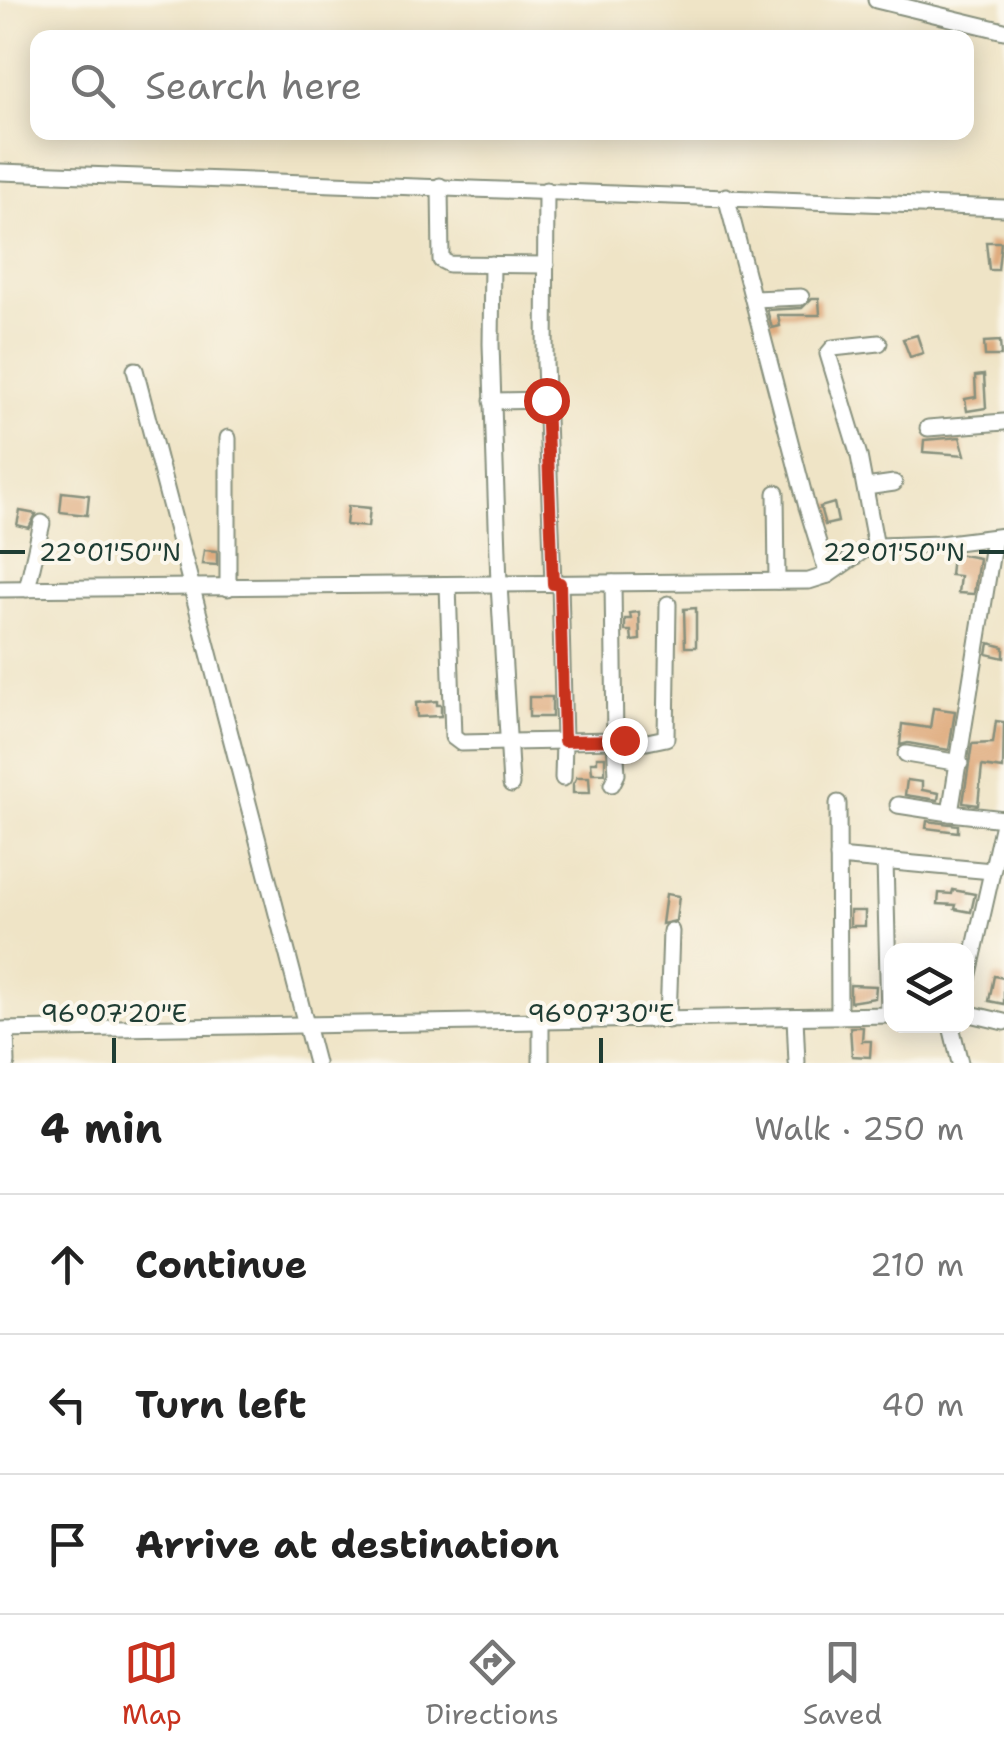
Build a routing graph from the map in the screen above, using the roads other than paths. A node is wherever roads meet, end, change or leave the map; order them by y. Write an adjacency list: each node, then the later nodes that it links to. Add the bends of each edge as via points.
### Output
1 (876, 0): 2 (street)
2 (1004, 31)
3 (0, 172): 4 (street)
4 (440, 186): 5 (street); 8 (street, via 441,260)
5 (546, 190): 6 (street); 9 (street)
6 (726, 196): 7 (street); 11 (street)
7 (1004, 208)
8 (492, 264): 9 (street); 15 (street)
9 (546, 265): 14 (street)
10 (801, 296): 11 (street)
11 (754, 299): 25 (street)
12 (879, 343): 20 (street, via 828,354)
13 (135, 370): 34 (street)
14 (546, 400): 15 (street); 27 (street)
15 (492, 401): 29 (street)
16 (1004, 422): 17 (street)
17 (928, 428)
18 (228, 438): 31 (street)
19 (894, 483): 20 (street)
20 (866, 487): 24 (street)
21 (776, 493): 26 (street)
22 (42, 523): 33 (street)
23 (999, 537): 24 (street); 40 (street)
24 (876, 547): 25 (street)
25 (828, 575): 26 (street)
26 (777, 581): 28 (street)
27 (557, 583): 28 (street); 29 (street); 37 (street)
28 (613, 583): 36 (street)
29 (499, 584): 30 (street); 38 (street)
30 (448, 585): 31 (street); 38 (street, via 452,737 461,744)
31 (228, 588): 34 (street)
32 (0, 589): 33 (street)
33 (27, 589): 34 (street)
34 (192, 589): 63 (street)
35 (668, 604): 36 (street, via 666,738)
36 (614, 740): 37 (street); 42 (street)
37 (564, 741): 38 (street); 41 (street)
38 (510, 742): 43 (street)
39 (906, 754): 40 (street)
40 (960, 763): 46 (street)
41 (562, 778)
42 (612, 784)
43 (511, 785)
44 (838, 803): 48 (street)
45 (898, 805): 46 (street)
46 (950, 813): 47 (street)
47 (1004, 819): 50 (street)
48 (838, 857): 49 (street); 58 (street)
49 (885, 861): 50 (street); 54 (street)
50 (992, 871): 51 (street)
51 (986, 901): 52 (street); 55 (street)
52 (1004, 906)
53 (671, 932): 60 (street)
54 (888, 943)
55 (974, 953)
56 (884, 1015): 58 (street)
57 (974, 1015): 62 (street)
58 (839, 1016): 59 (street)
59 (795, 1017): 60 (street); 69 (street)
60 (668, 1020): 61 (street)
61 (541, 1022): 63 (street); 68 (street)
62 (1004, 1022)
63 (305, 1026): 64 (street); 67 (street)
64 (3, 1030): 66 (street)
65 (953, 1033): 70 (street)
66 (8, 1063)
67 (316, 1063)
68 (541, 1063)
69 (797, 1063)
70 (960, 1063)

